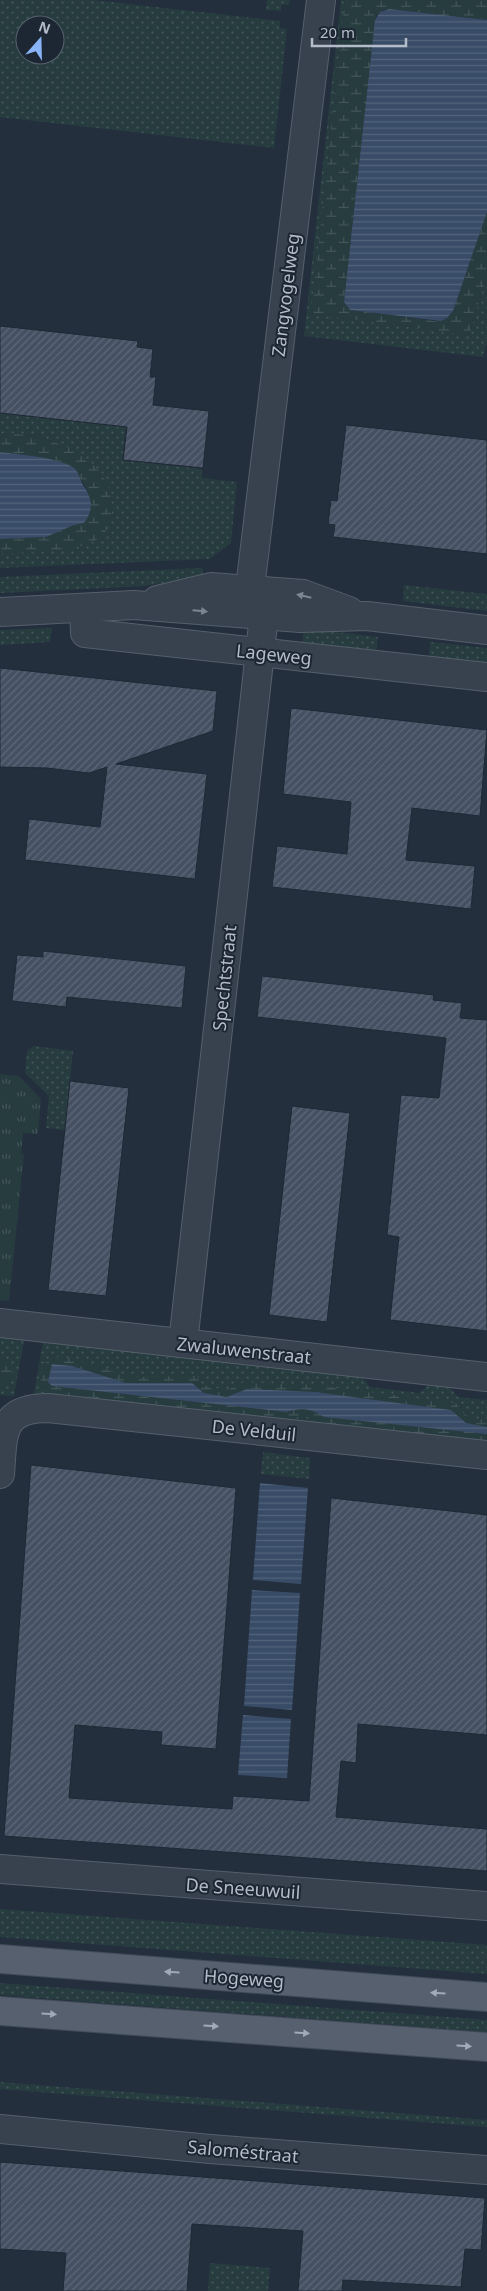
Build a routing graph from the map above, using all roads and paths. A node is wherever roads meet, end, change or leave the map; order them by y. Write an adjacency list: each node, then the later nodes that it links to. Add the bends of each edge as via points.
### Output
1 (321, 0): 2 (street, Zangvogelweg, via 253,561 251,580)
2 (257, 602): 3 (street, via 211,587 134,605); 5 (street, via 303,594 367,616); 6 (street, Spechtstraat, via 263,624)
3 (84, 608): 4 (street); 6 (street, Lageweg, via 85,633)
4 (0, 612)
5 (487, 630)
6 (260, 652): 7 (street, Lageweg); 9 (street, Spechtstraat)
7 (487, 677)
8 (0, 1323): 9 (street, Zwaluwenstraat)
9 (183, 1343): 10 (street, Zwaluwenstraat)
10 (487, 1377)
11 (487, 1456): 12 (street, De Velduil, via 48,1408 22,1410 10,1420 5,1430)
12 (0, 1474)
13 (0, 1869): 14 (street, De Sneeuwuil)
14 (487, 1906)
15 (0, 1959): 16 (main road, Hogeweg, one-way to 15)
16 (487, 1997)
17 (0, 2010): 18 (main road, one-way to 18)
18 (487, 2047)
19 (0, 2129): 20 (street, Saloméstraat)
20 (487, 2170)

